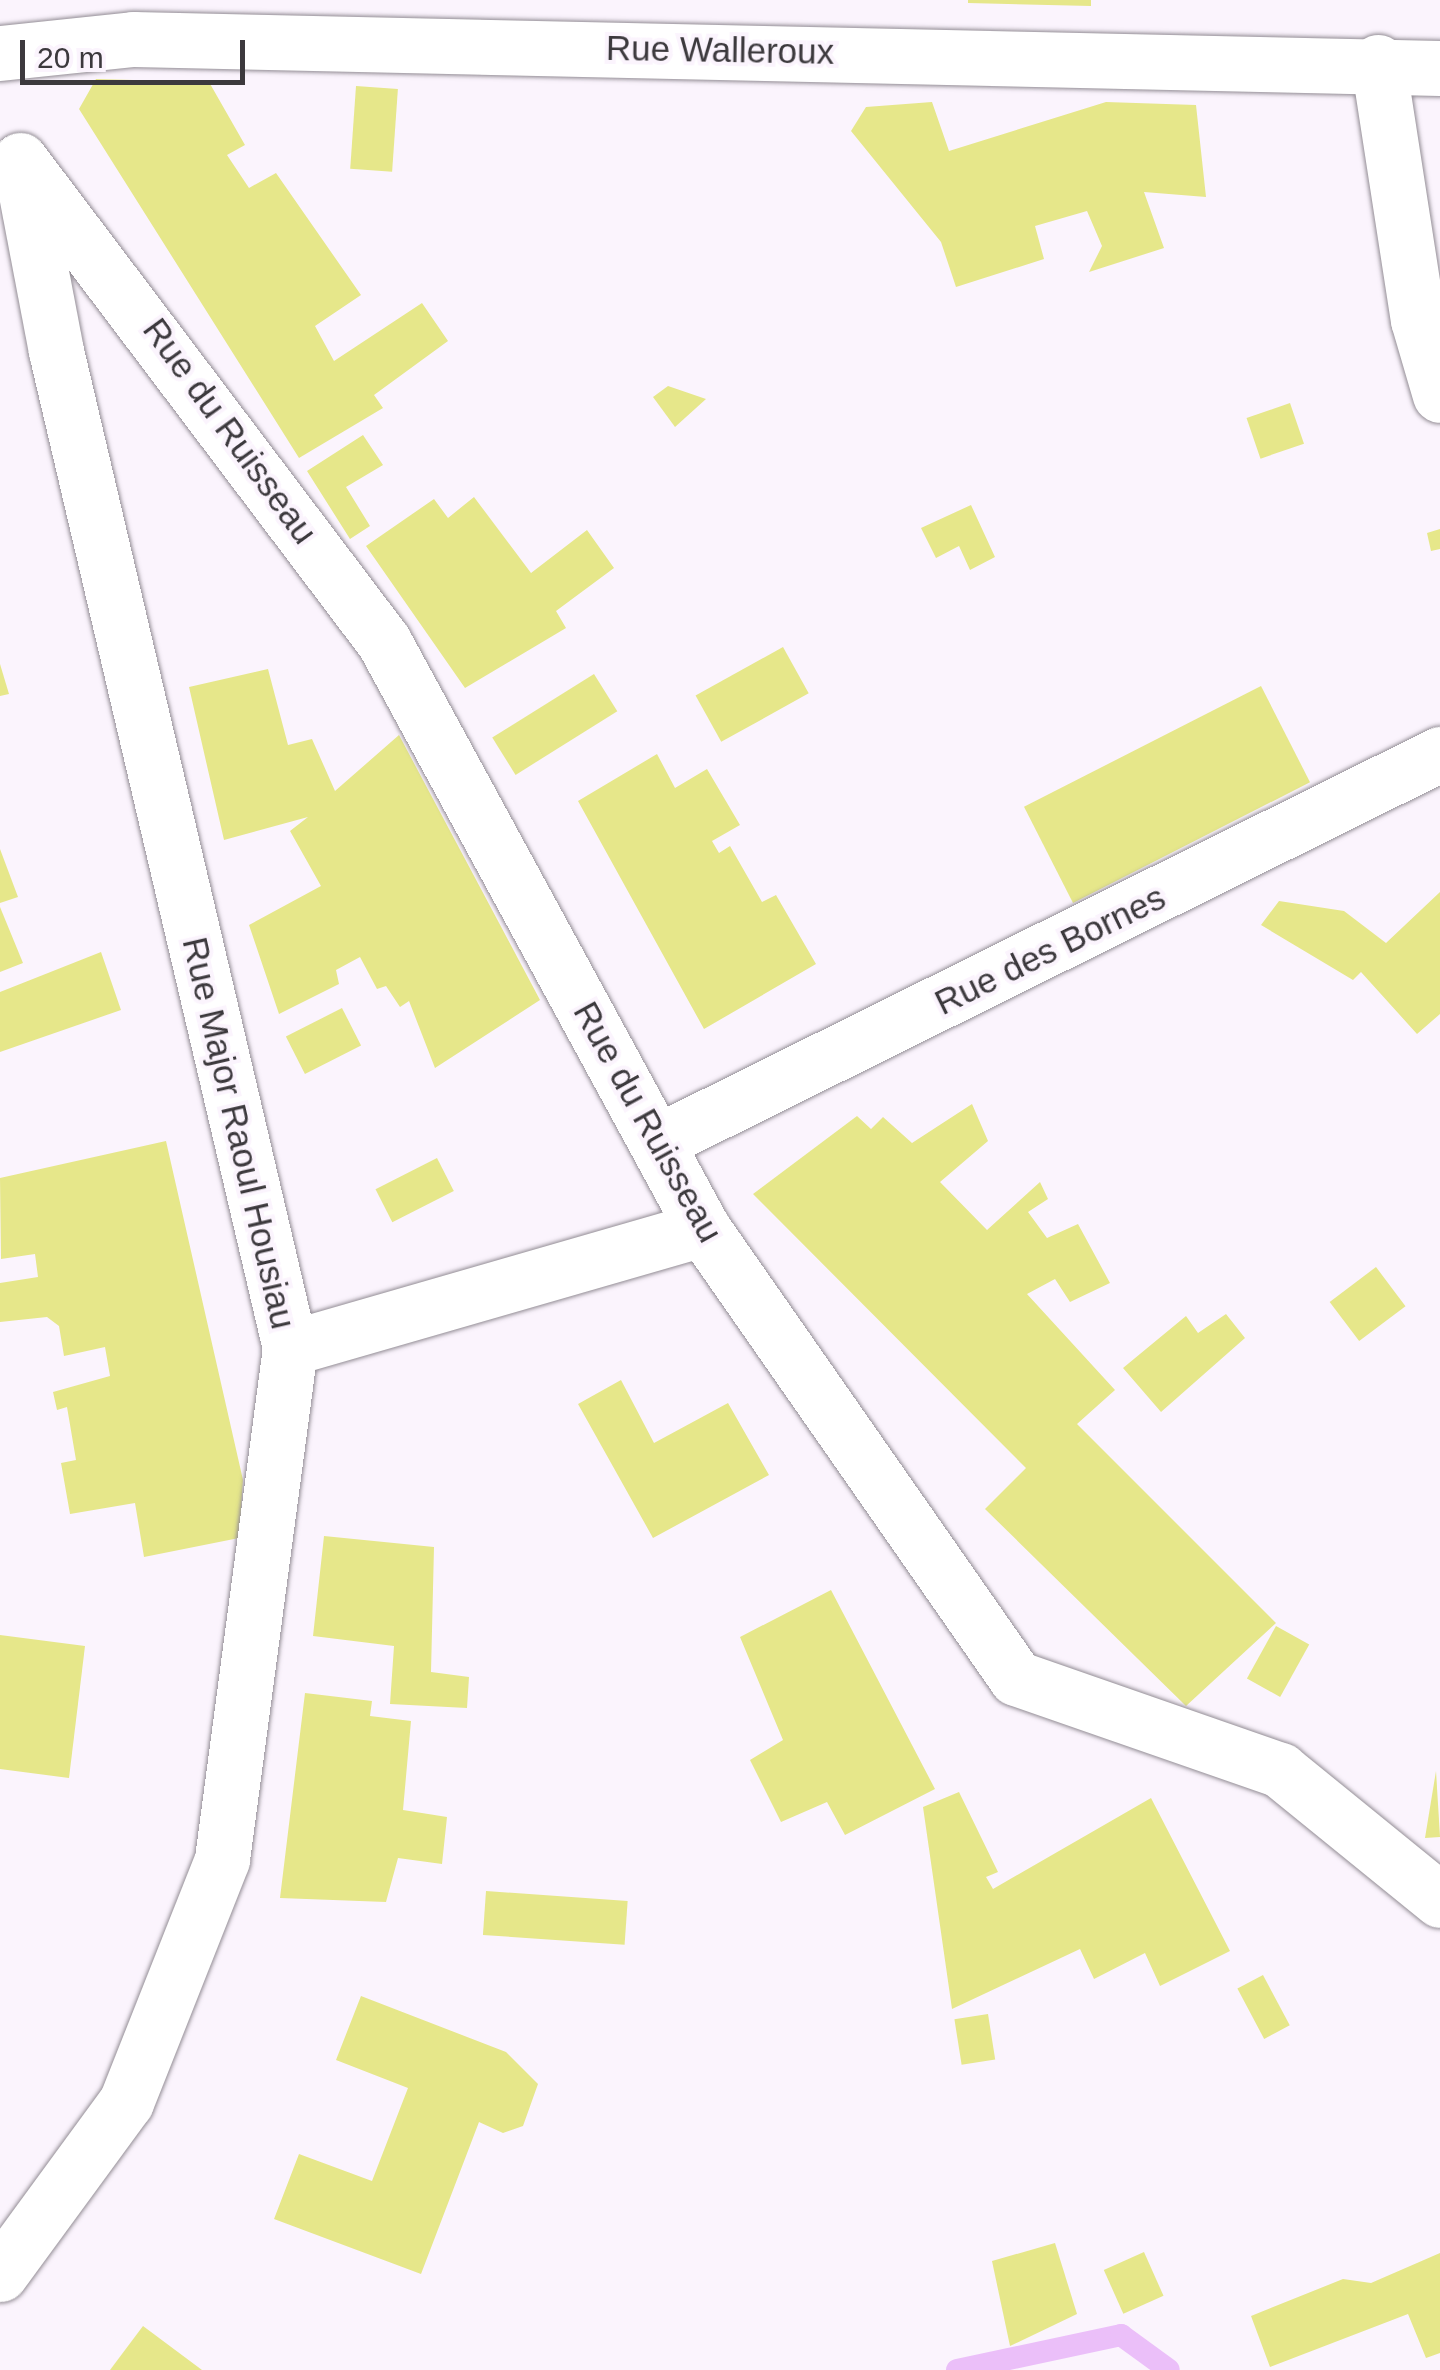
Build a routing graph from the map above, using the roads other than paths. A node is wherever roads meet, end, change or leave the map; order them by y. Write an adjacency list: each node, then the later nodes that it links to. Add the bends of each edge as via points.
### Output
1 (0, 52): 2 (street, Rue Walleroux, via 133,39)
2 (1378, 62): 3 (street, Rue Walleroux); 5 (street, via 1418,320)
3 (1440, 68)
4 (10, 147): 7 (street, Rue du Ruisseau, via 384,642); 9 (street, Rue Major Raoul Housiau)
5 (1440, 395)
6 (1440, 754): 7 (street, Rue des Bornes)
7 (658, 1142): 8 (street, Rue du Ruisseau)
8 (703, 1229): 9 (street); 10 (street, Rue du Ruisseau, via 1016,1678 1280,1770)
9 (290, 1348): 11 (street, Rue Major Raoul Housiau, via 222,1859 126,2102)
10 (1440, 1900)
11 (0, 2274)

